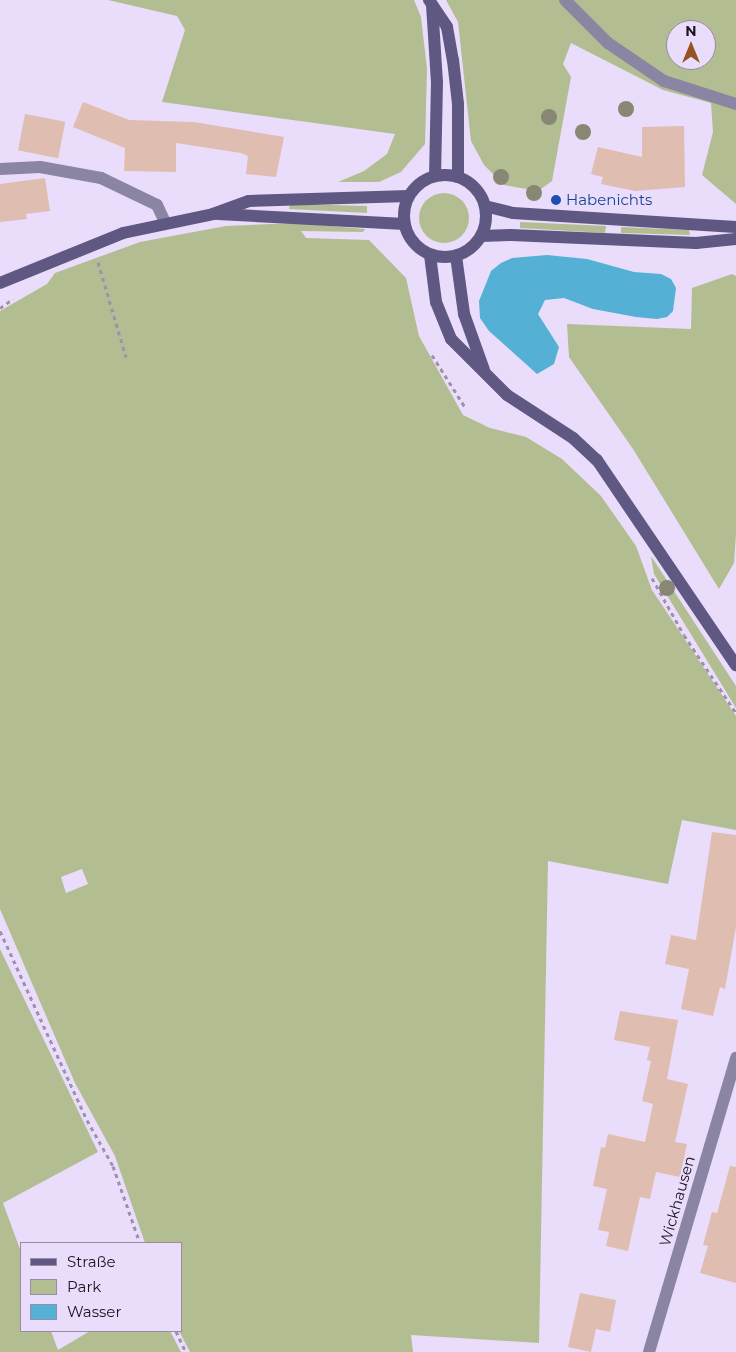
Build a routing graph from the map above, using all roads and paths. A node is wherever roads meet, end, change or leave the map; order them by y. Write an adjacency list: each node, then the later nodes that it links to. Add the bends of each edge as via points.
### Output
1 (565, 0): 3 (street, via 608,43 664,81)
2 (430, 3): 5 (main road, via 437,82); 6 (main road, via 447,27 453,60 458,114)
3 (736, 104)
4 (0, 169): 10 (street, via 40,166 101,178 157,205)
5 (435, 176): 6 (main road); 7 (main road, via 425,180)
6 (458, 177): 8 (main road, via 470,183)
7 (409, 196): 9 (main road, via 258,200); 11 (main road, via 404,210)
8 (486, 206): 12 (main road, via 513,213); 13 (main road, via 486,222)
9 (212, 214): 10 (main road); 11 (main road)
10 (166, 222): 15 (main road)
11 (405, 224): 16 (main road, via 414,242)
12 (736, 227)
13 (481, 236): 14 (main road, via 696,242); 17 (main road, via 475,245)
14 (736, 239)
15 (93, 244): 18 (main road); 20 (path)
16 (430, 254): 17 (main road); 21 (main road, via 433,290 442,322 451,339)
17 (456, 256): 21 (main road, via 464,314)
18 (0, 283)
19 (432, 355): 22 (path)
20 (126, 357)
21 (485, 373): 24 (main road, via 521,406 573,438 597,460 635,511)
22 (466, 407)
23 (649, 570): 25 (path, via 680,627)
24 (736, 665)
25 (736, 713)
26 (0, 931): 28 (path, via 87,1120 114,1166)
27 (736, 1058): 31 (street, Wickhausen)
28 (140, 1242)
29 (176, 1332): 30 (path)
30 (186, 1352)
31 (649, 1352)

